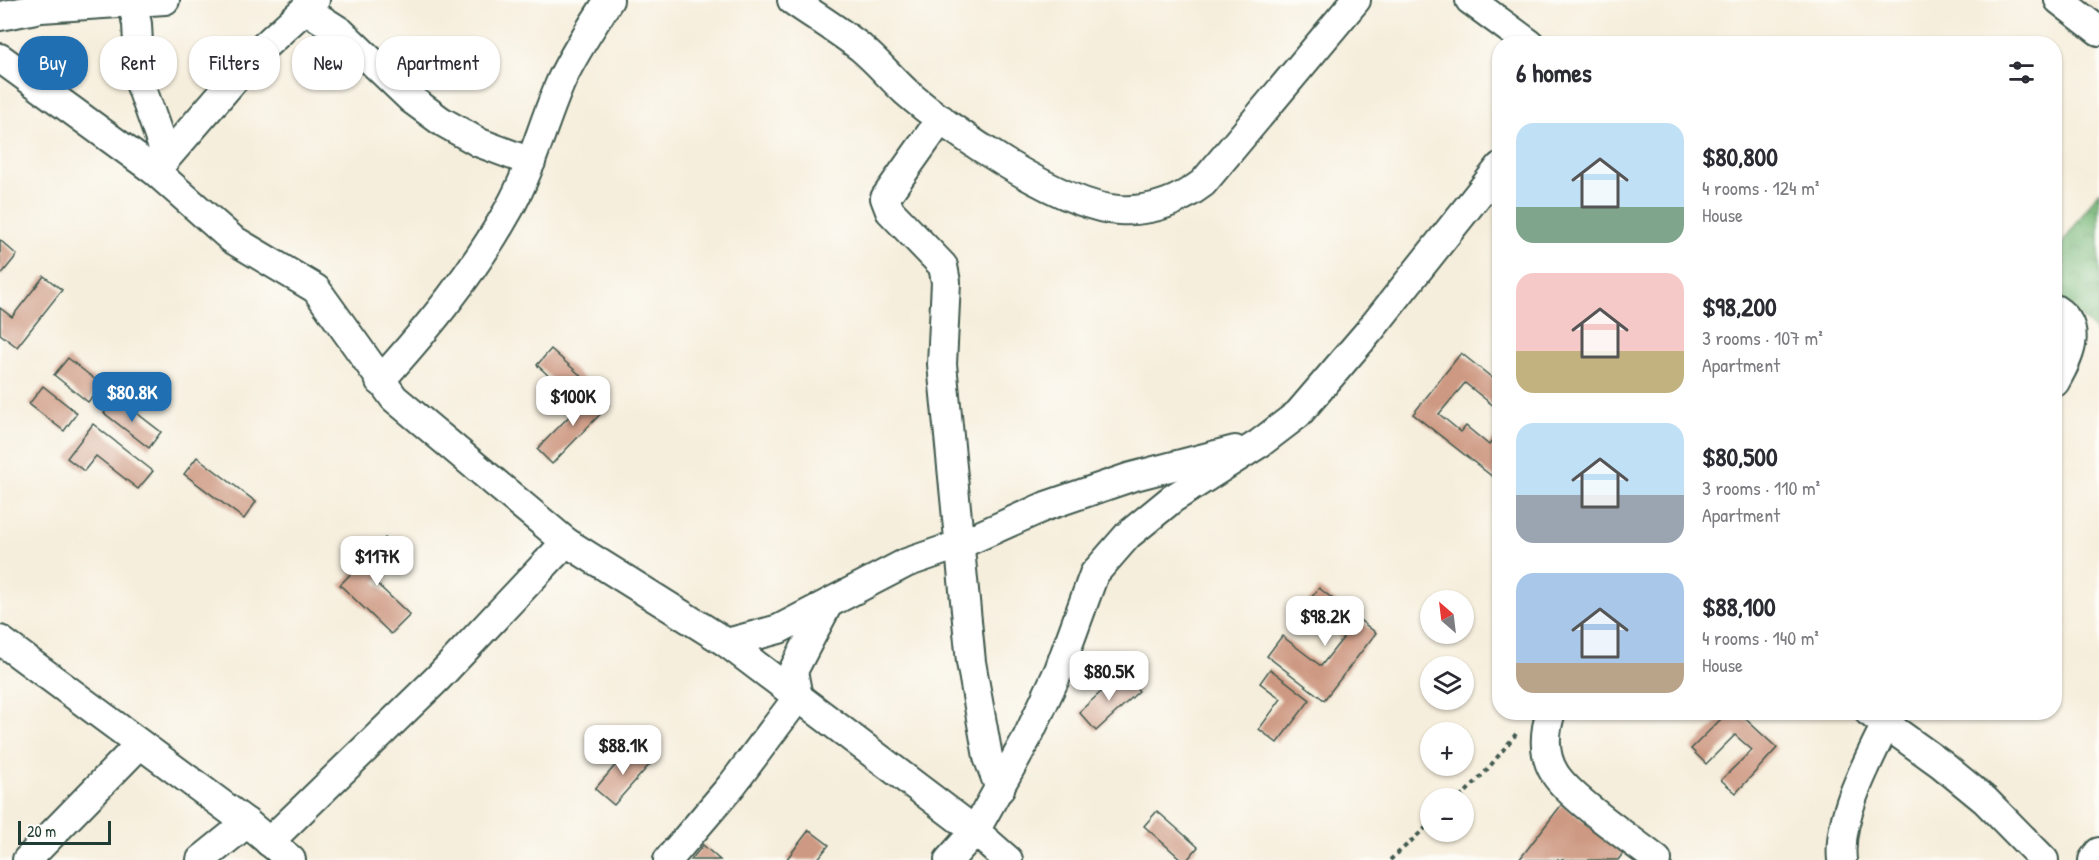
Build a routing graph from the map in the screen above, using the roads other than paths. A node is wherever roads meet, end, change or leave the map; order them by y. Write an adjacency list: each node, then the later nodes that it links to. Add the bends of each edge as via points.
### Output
1 (165, 0): 7 (street)
2 (609, 0): 14 (street, via 562,78)
3 (792, 0): 13 (street, via 859,47)
4 (1356, 0): 13 (street, via 1203,183 1184,198 1162,206 1117,210 1073,198 974,145)
5 (1470, 0): 11 (street)
6 (2059, 0): 10 (street)
7 (132, 2): 9 (street, via 41,8); 15 (street, via 140,83)
8 (310, 4): 14 (street, via 411,99 441,121 480,143); 15 (street, via 258,52)
9 (0, 16)
10 (2099, 31)
11 (1519, 36)
12 (0, 58): 15 (street)
13 (941, 119): 22 (street, via 885,198 890,211 943,266 946,282 942,364)
14 (531, 162): 19 (street, via 509,209 456,291)
15 (161, 163): 19 (street, via 232,239 316,289 340,318)
16 (1492, 177): 20 (street, via 1298,414)
17 (2062, 316): 18 (street, via 2070,324 2073,340)
18 (2062, 370)
19 (380, 381): 21 (street, via 413,416)
20 (1260, 443): 22 (street, via 1131,477 1056,502); 31 (street, via 1172,499 1128,536 1094,574 1059,670)
21 (566, 542): 25 (street); 34 (street, via 429,687)
22 (961, 544): 23 (street, via 906,562); 31 (street, via 978,710)
23 (828, 604): 25 (street, via 779,629); 26 (street, via 793,671)
24 (0, 640): 30 (street)
25 (727, 643): 26 (street)
26 (798, 697): 33 (street); 39 (street, via 732,786)
27 (1548, 720): 42 (street, via 1544,732 1555,774 1583,802)
28 (1881, 720): 43 (street, via 1845,820)
29 (1887, 720): 44 (street, via 1985,800)
30 (139, 745): 32 (street); 36 (street)
31 (1000, 789): 33 (street)
32 (247, 823): 34 (street); 37 (street)
33 (975, 831): 40 (street); 41 (street)
34 (269, 842): 38 (street)
35 (2099, 852): 45 (street)
36 (27, 860)
37 (201, 860)
38 (291, 860)
39 (668, 860)
40 (949, 860)
41 (1008, 860)
42 (1658, 860)
43 (1842, 860)
44 (2044, 860)
45 (2093, 860)

